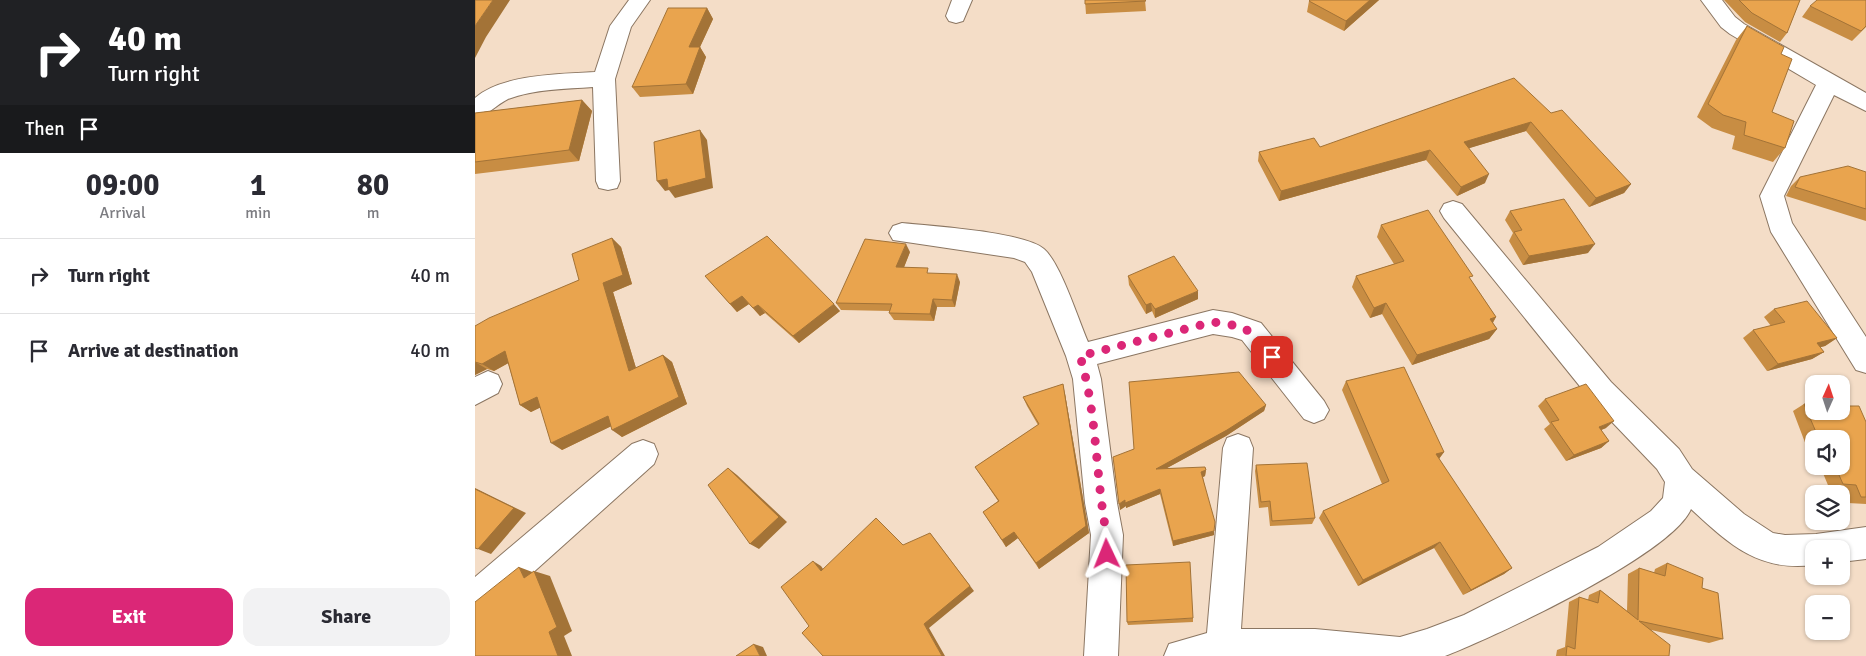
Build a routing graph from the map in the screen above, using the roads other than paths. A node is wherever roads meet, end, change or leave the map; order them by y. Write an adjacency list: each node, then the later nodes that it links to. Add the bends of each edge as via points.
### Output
1 (640, 0): 3 (street, via 621,26)
2 (1711, 0): 4 (street, via 1737,29)
3 (604, 79): 6 (street, via 522,88 493,96); 7 (street)
4 (1829, 82): 5 (street); 11 (street, via 1772,196 1780,226)
5 (1866, 103)
6 (475, 111)
7 (608, 181)
8 (1453, 211): 15 (street, via 1590,378 1668,459)
9 (902, 233): 10 (street, via 1016,248 1034,255 1054,289)
10 (1080, 356): 12 (street, via 1213,322 1233,325 1251,331); 21 (street, via 1090,394 1107,535)
11 (1866, 361)
12 (1314, 410)
13 (1238, 448): 20 (street)
14 (643, 454): 19 (street, via 506,574)
15 (1681, 479): 18 (street, via 1741,531 1769,547 1793,552); 20 (street, via 1677,504 1662,522 1609,558 1473,628 1427,646 1400,654 1371,654 1315,646)
16 (1866, 543): 17 (street)
17 (1850, 545)
18 (1805, 550)
19 (475, 597)
20 (1223, 646): 22 (street)
21 (1101, 656)
22 (1181, 656)

